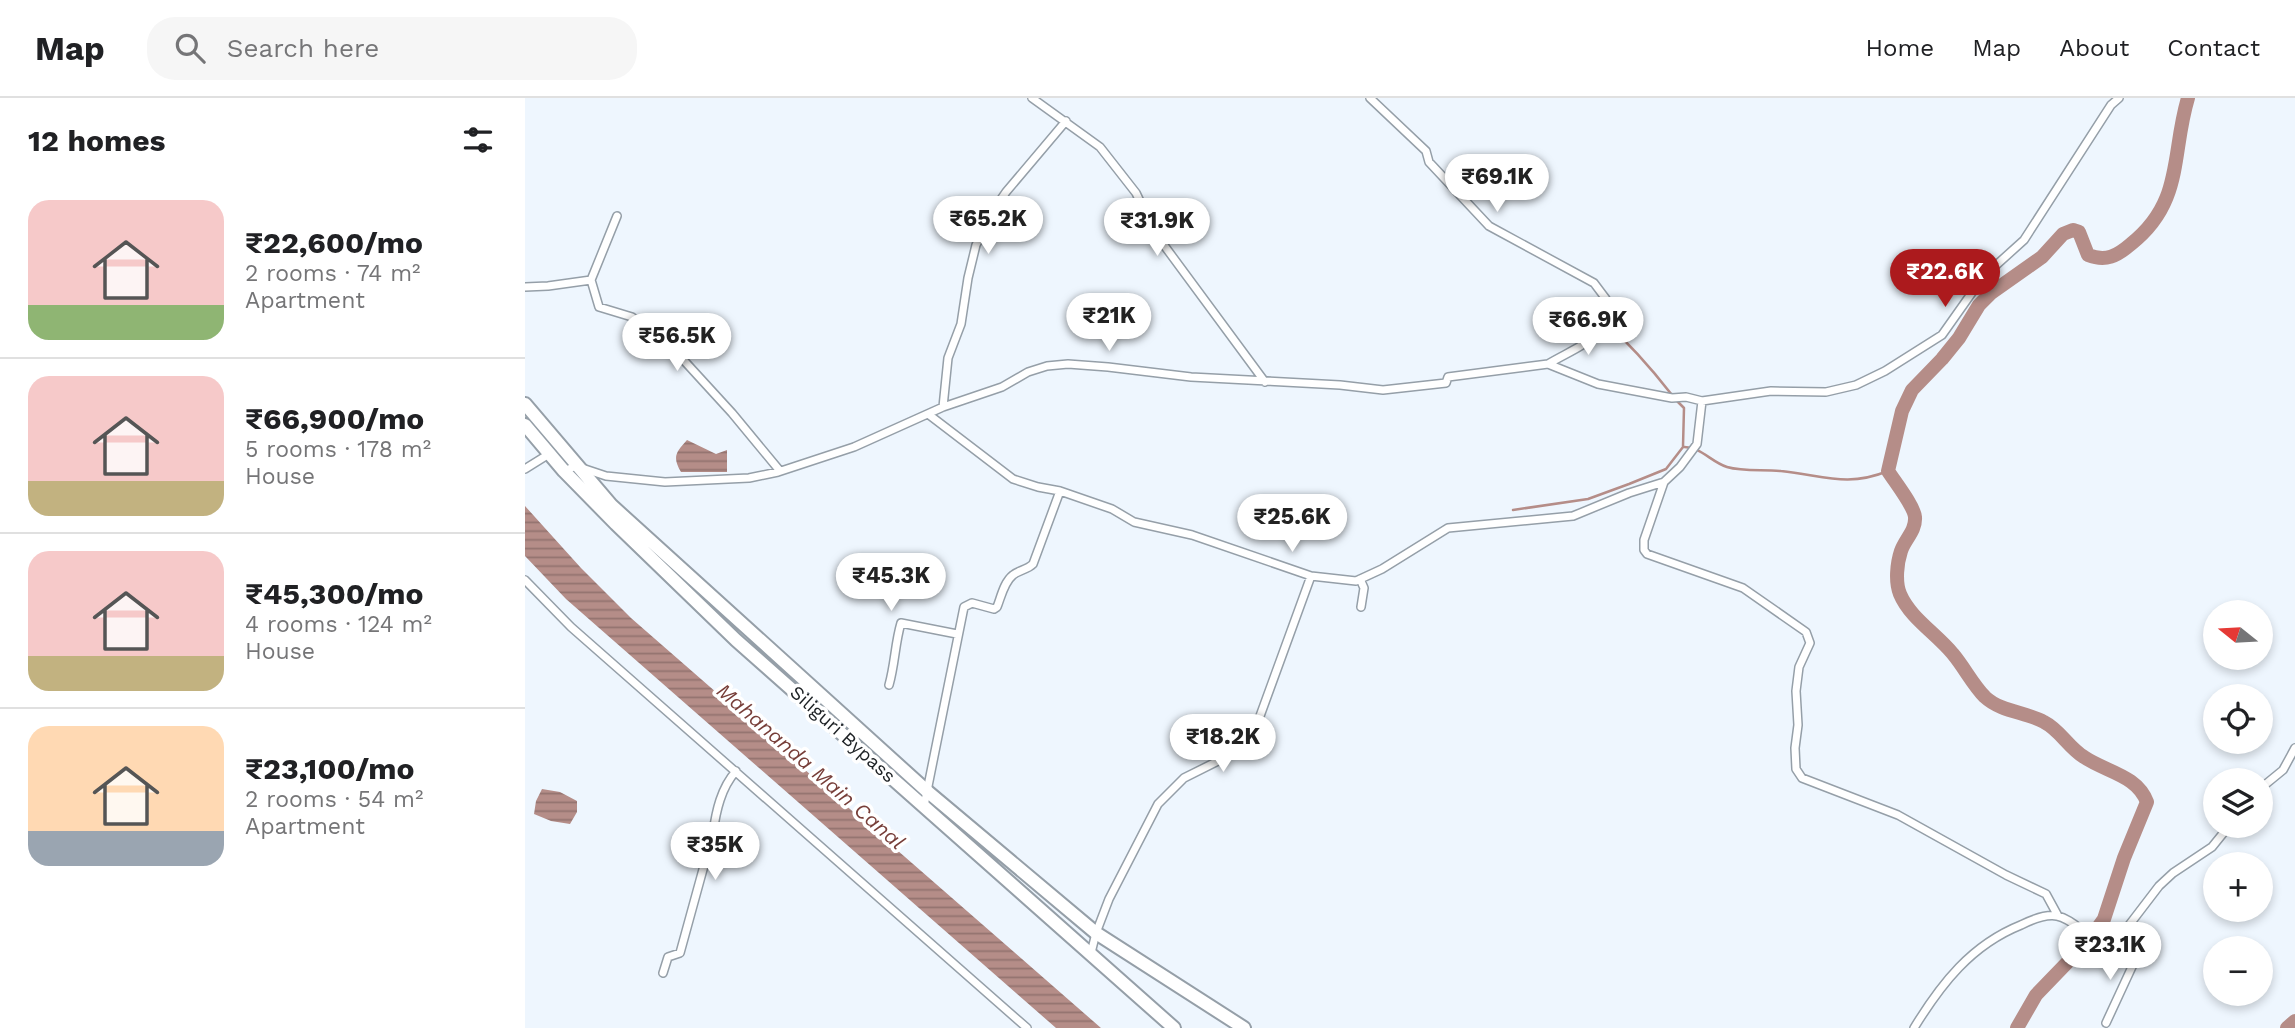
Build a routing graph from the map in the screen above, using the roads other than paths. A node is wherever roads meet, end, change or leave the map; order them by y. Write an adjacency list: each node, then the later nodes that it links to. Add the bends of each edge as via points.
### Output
1 (1032, 98): 4 (street)
2 (1370, 98): 8 (street, via 1426,151 1429,162 1489,226 1594,284 1606,299 1605,315 1594,337)
3 (2119, 98): 10 (street, via 2024,240 1983,277 1942,335 1856,385 1826,392 1771,391)
4 (1066, 121): 9 (street, via 1100,147 1136,193 1155,233); 12 (street, via 1006,192 977,245 961,324 948,358)
5 (617, 216): 6 (street)
6 (591, 280): 7 (street); 18 (street, via 599,307 632,317 667,342)
7 (525, 287)
8 (1548, 364): 9 (street, via 1383,390); 10 (street, via 1598,384)
9 (1265, 382): 12 (street, via 1068,364 1028,372 1002,387)
10 (1702, 401): 19 (street, via 1697,444)
11 (525, 404): 16 (highway)
12 (943, 407): 13 (street)
13 (928, 414): 18 (street, via 854,447); 20 (street, via 1013,479)
14 (525, 425): 15 (highway, Siliguri Bypass)
15 (549, 454): 16 (highway, Siliguri Bypass); 17 (street)
16 (570, 468): 18 (street, via 665,482 748,478); 30 (highway); 31 (highway, Siliguri Bypass, via 736,640)
17 (525, 469)
18 (780, 471)
19 (1664, 482): 22 (street, via 1573,516 1448,528); 33 (street, via 1644,540 1647,554 1743,588 1806,632 1810,643 1795,691 1796,769 1802,778 1898,815 2046,894)
20 (1060, 491): 21 (street, via 1134,522 1192,535); 25 (street, via 1033,564 1014,573 994,609 972,603 964,607)
21 (1311, 576): 22 (street); 34 (street, via 1252,738 1184,778 1158,804)
22 (1360, 579): 24 (street, via 1364,588)
23 (525, 580): 28 (street, via 571,627)
24 (1361, 607)
25 (957, 634): 26 (street, via 901,623); 30 (street)
26 (889, 685)
27 (2295, 748): 29 (street)
28 (736, 771): 37 (street, via 716,814 680,953 669,957); 39 (street)
29 (2273, 778)
30 (928, 792): 31 (street); 34 (highway)
31 (923, 806): 36 (highway, Siliguri Bypass)
32 (2219, 838): 35 (street, via 2159,886)
33 (2058, 916): 35 (street, via 2102,942); 42 (street, via 2025,923 1979,948 1934,995)
34 (1096, 933): 36 (street); 41 (highway)
35 (2115, 940): 38 (street, via 2132,948 2137,956)
36 (1091, 953): 40 (highway, Siliguri Bypass)
37 (663, 973)
38 (2106, 1023)
39 (1027, 1028)
40 (1174, 1028)
41 (1244, 1028)
42 (1914, 1028)

